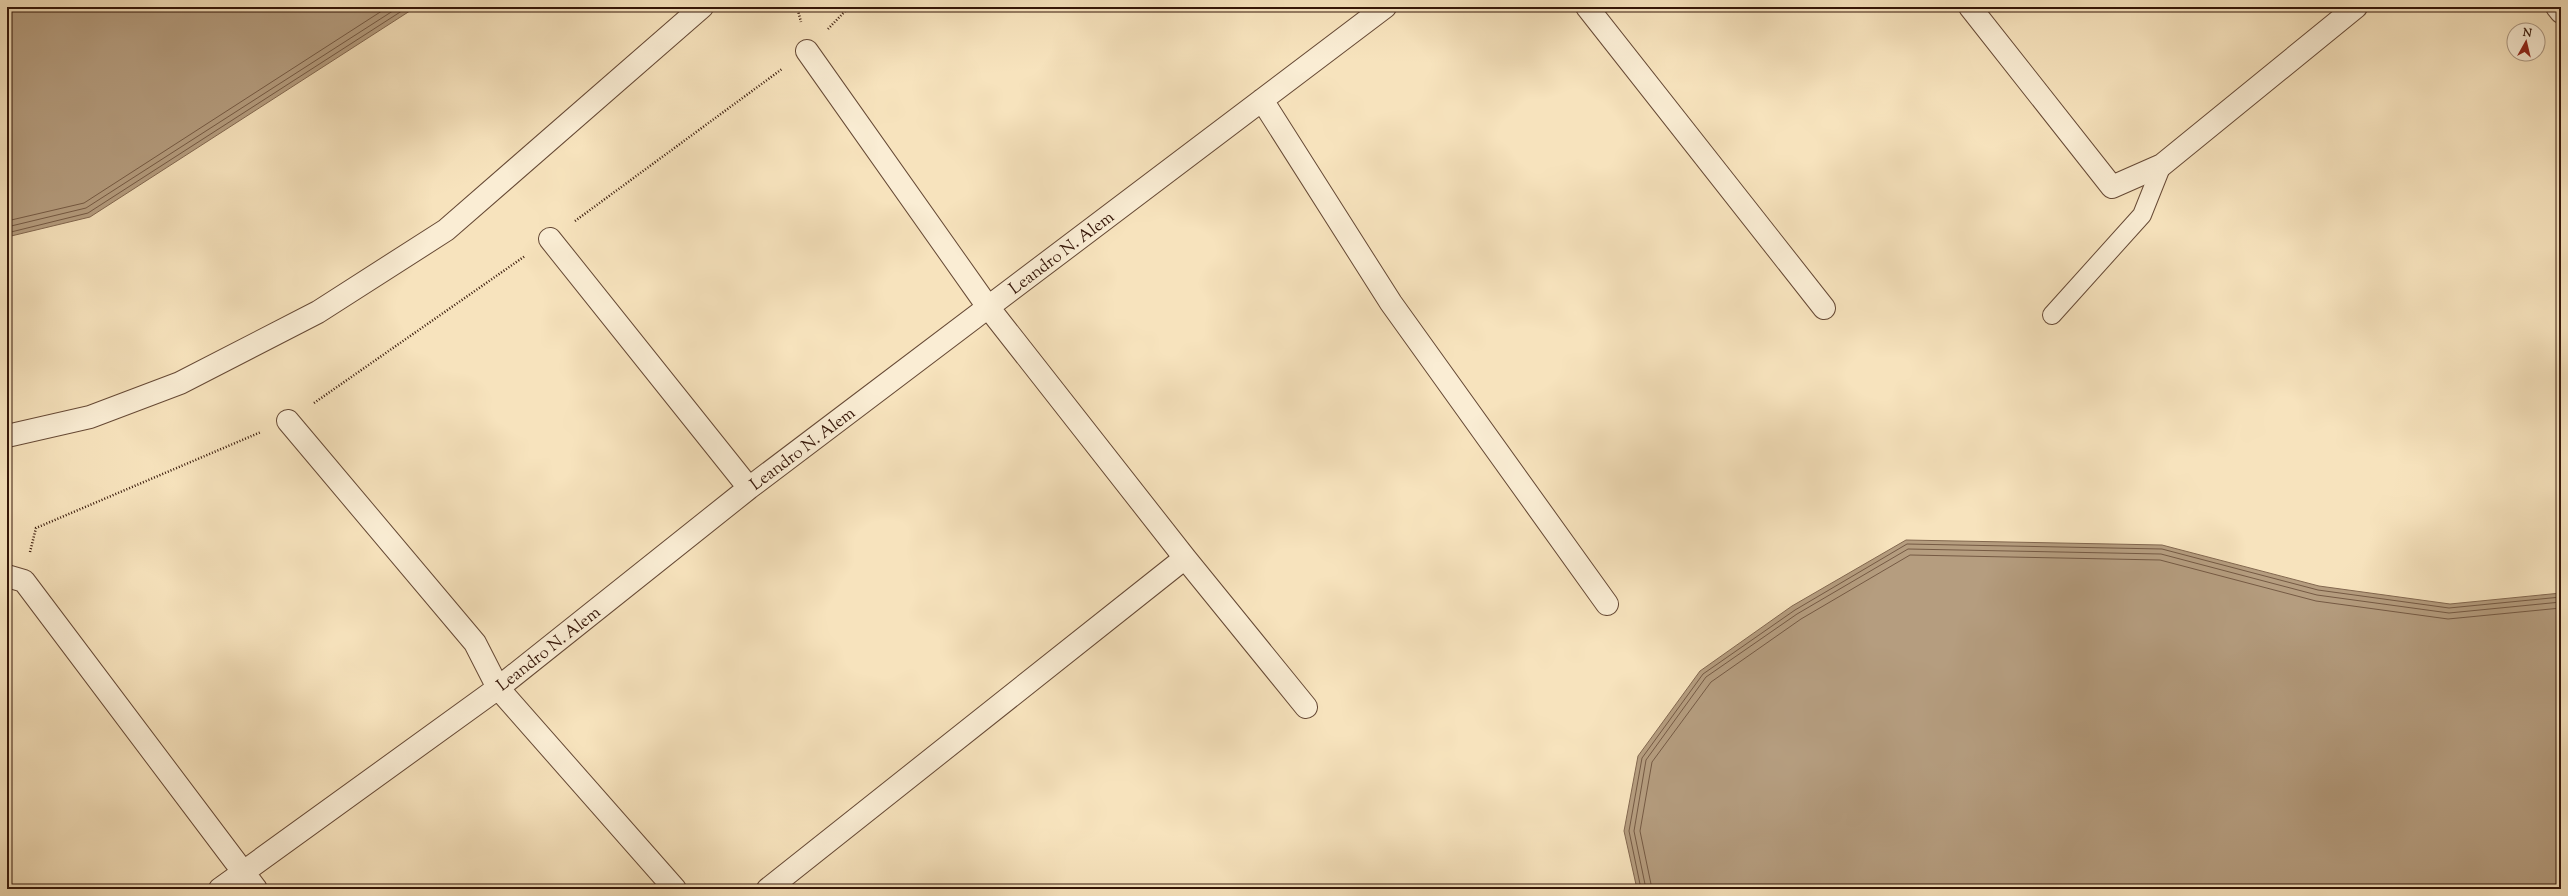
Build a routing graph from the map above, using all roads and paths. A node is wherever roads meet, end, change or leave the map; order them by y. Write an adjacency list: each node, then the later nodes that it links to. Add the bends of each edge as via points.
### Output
1 (702, 7): 16 (street, via 446,230 318,312 180,383 90,417)
2 (1385, 7): 9 (street, Leandro N. Alem)
3 (1587, 7): 13 (street)
4 (1970, 7): 10 (street, via 2112,187)
5 (2356, 7): 10 (street)
6 (2557, 7): 7 (street)
7 (2561, 12)
8 (807, 51): 11 (path); 12 (street)
9 (1262, 100): 12 (street, Leandro N. Alem); 20 (street, via 1391,303)
10 (2162, 165): 14 (lane, via 2142,215)
11 (550, 239): 15 (path); 17 (street)
12 (988, 307): 17 (street, Leandro N. Alem); 18 (street)
13 (1824, 308)
14 (2052, 315)
15 (288, 421): 19 (path, via 36,528); 21 (street, via 475,643)
16 (7, 436)
17 (749, 488): 21 (street, Leandro N. Alem)
18 (1185, 558): 22 (street); 26 (street)
19 (15, 579): 23 (street)
20 (1607, 604)
21 (498, 688): 23 (street, Leandro N. Alem); 25 (street)
22 (1306, 707)
23 (249, 881): 24 (street, Leandro N. Alem)
24 (220, 889)
25 (675, 889)
26 (768, 889)

